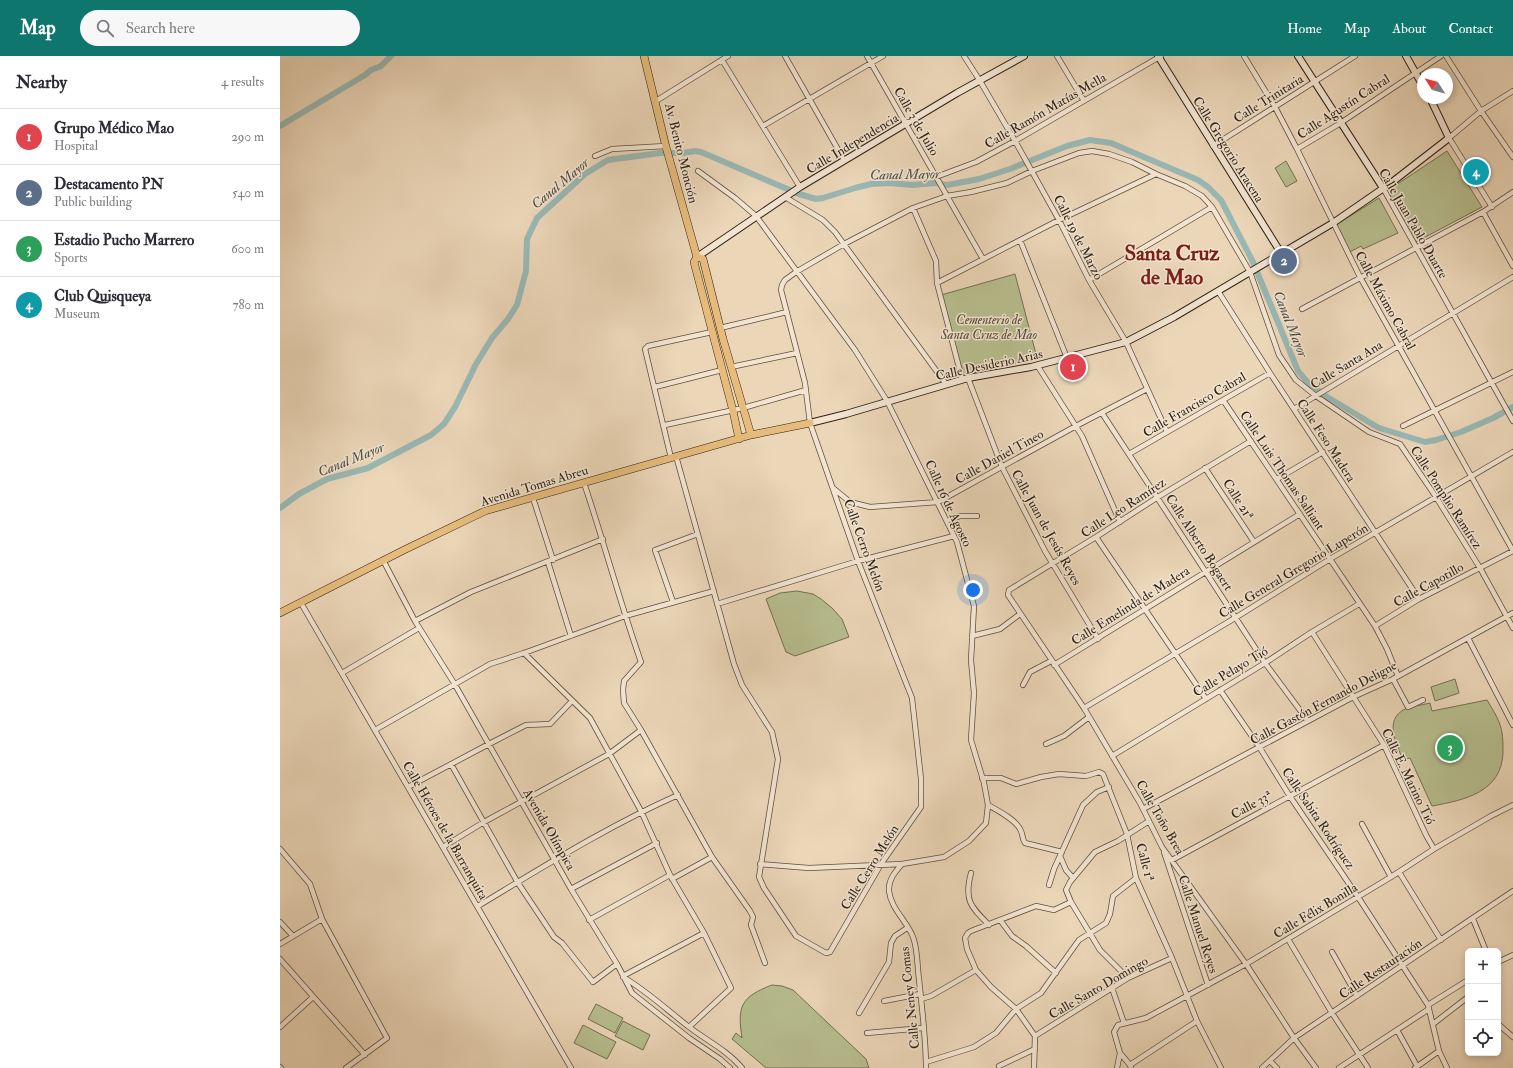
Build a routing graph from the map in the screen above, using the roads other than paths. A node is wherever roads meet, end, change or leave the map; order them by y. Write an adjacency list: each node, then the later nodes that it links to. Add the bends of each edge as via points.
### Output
1 (644, 56): 23 (main road, Av. Benito Monción)
2 (728, 56): 16 (street)
3 (785, 56): 22 (street)
4 (867, 56): 17 (street, Calle 3 de Julio)
5 (883, 56): 17 (street)
6 (964, 56): 19 (street, Calle 19 de Marzo)
7 (1024, 56): 19 (main road, Calle Independencia)
8 (1057, 56): 24 (street)
9 (1159, 56): 24 (street, Calle Ramón Matías Mella); 34 (main road, Calle Gregorio Aracena)
10 (1244, 56): 26 (street, Calle Máximo Cabral)
11 (1298, 56): 20 (main road, Calle Juan Pablo Duarte)
12 (1355, 56): 20 (street, Calle Trinitaria)
13 (1406, 56): 18 (main road)
14 (1441, 56): 18 (street, Calle Agustín Cabral)
15 (1446, 56): 27 (street)
16 (722, 60): 23 (street); 30 (street)
17 (871, 62): 22 (street); 28 (street, Calle 3 de Julio)
18 (1416, 73): 29 (street, Calle Agustín Cabral)
19 (980, 81): 28 (main road, Calle Independencia); 32 (street, Calle 19 de Marzo)
20 (1314, 82): 26 (street, Calle Trinitaria); 29 (main road, Calle Juan Pablo Duarte)
21 (1513, 91): 27 (street)
22 (809, 99): 30 (street); 38 (street)
23 (656, 101): 33 (main road, Av. Benito Monción)
24 (1084, 101): 32 (street, Calle Ramón Matías Mella)
25 (1433, 104): 31 (main road)
26 (1275, 107): 34 (street, Calle Trinitaria); 35 (street, Calle Máximo Cabral)
27 (1481, 111): 31 (street); 37 (street)
28 (905, 123): 38 (main road, Calle Independencia); 42 (street, Calle 3 de Julio)
29 (1340, 123): 35 (street, Calle Agustín Cabral); 44 (main road, Calle Juan Pablo Duarte)
30 (763, 126): 43 (street)
31 (1449, 138): 44 (main road, Calle Desiderio Arias); 49 (street)
32 (1015, 141): 40 (street, Calle 19 de Marzo); 42 (street, Calle Ramón Matías Mella, via 976,162)
33 (666, 146): 36 (street, via 612,149); 59 (main road, Av. Benito Monción)
34 (1213, 146): 58 (main road, Calle Gregorio Aracena)
35 (1297, 149): 54 (street, Calle Máximo Cabral)
36 (595, 156)
37 (1513, 157)
38 (844, 160): 43 (main road, Calle Independencia)
39 (698, 171): 52 (street, Calle 16 de Agosto)
40 (1032, 171): 41 (street, Calle Pomplio Ramírez, via 1092,150 1132,162); 47 (street, Calle Pomplio Ramírez, via 1007,183); 53 (street, Calle 19 de Marzo)
41 (1156, 174): 48 (street, Calle Pomplio Ramírez, via 1202,196); 53 (street)
42 (937, 178): 47 (street, Calle 3 de Julio)
43 (799, 187): 46 (main road, Calle Independencia)
44 (1383, 188): 54 (main road, Calle Desiderio Arias); 57 (street, Calle Juan Pablo Duarte)
45 (1513, 192): 49 (street)
46 (786, 196): 52 (main road, Calle Independencia); 56 (street, via 823,220)
47 (947, 196): 50 (street, Calle Pomplio Ramírez); 60 (street, Calle 3 de Julio)
48 (1212, 207): 62 (street, Calle Pomplio Ramírez); 66 (street)
49 (1492, 207): 51 (street)
50 (913, 208): 56 (street, Calle Pomplio Ramírez); 67 (street, Calle Juan de Jesús Reyes, via 936,261)
51 (1483, 212): 57 (street); 61 (street)
52 (756, 216): 59 (main road, Calle Independencia); 63 (street, Calle 16 de Agosto)
53 (1060, 220): 55 (street); 66 (street, Calle 19 de Marzo)
54 (1333, 223): 58 (main road, Calle Desiderio Arias); 64 (street, Calle Máximo Cabral)
55 (1020, 240): 60 (street); 77 (street)
56 (844, 244): 63 (street, Calle Pomplio Ramírez); 85 (street)
57 (1416, 248): 64 (street); 71 (street, Calle Juan Pablo Duarte)
58 (1281, 253): 62 (main road, Calle Desiderio Arias)
59 (696, 257): 72 (main road, Av. Benito Monción, via 703,259); 73 (main road, Av. Benito Monción, via 694,262)
60 (983, 259): 67 (street)
61 (1513, 266)
62 (1251, 271): 68 (main road, Calle Desiderio Arias); 89 (street, Calle Pomplio Ramírez, via 1279,355 1296,380)
63 (796, 272): 70 (street, Calle Cerro Melón, via 782,285); 91 (street, Calle 16 de Agosto, via 854,350)
64 (1360, 277): 69 (street); 75 (street, Calle Máximo Cabral)
65 (1513, 277): 71 (street, Calle Santa Ana)
66 (1089, 280): 74 (street, Calle 19 de Marzo)
67 (937, 283): 83 (street, Calle Juan de Jesús Reyes)
68 (1218, 291): 74 (main road, Calle Desiderio Arias); 82 (street, Calle Feso Madera)
69 (1302, 309)
70 (787, 312): 72 (street); 76 (street, Calle Cerro Melón)
71 (1453, 313): 75 (street, Calle Santa Ana); 84 (street, Calle Juan Pablo Duarte)
72 (720, 328): 79 (main road, Av. Benito Monción)
73 (712, 332): 80 (main road, Av. Benito Monción); 86 (street, Calle Cerro Melón, via 648,346 645,349)
74 (1126, 342): 77 (main road, Calle Desiderio Arias); 87 (street, Calle 19 de Marzo)
75 (1398, 346): 89 (street, Calle Santa Ana); 94 (street, Calle Máximo Cabral)
76 (797, 353): 79 (street); 88 (street, Calle Cerro Melón)
77 (1067, 358): 78 (main road, Calle Desiderio Arias)
78 (1037, 365): 83 (main road, Calle Desiderio Arias); 100 (street)
79 (731, 367): 92 (main road, Av. Benito Monción)
80 (722, 370): 86 (street); 95 (main road, Av. Benito Monción)
81 (1513, 372): 84 (street)
82 (1270, 373): 90 (street, Calle Francisco Cabral); 93 (street, Calle Feso Madera)
83 (965, 378): 85 (main road, Calle Desiderio Arias); 110 (street, Calle Juan de Jesús Reyes)
84 (1490, 382): 94 (street); 97 (street, Calle Juan Pablo Duarte)
85 (946, 384): 91 (main road, Calle Desiderio Arias)
86 (655, 387): 99 (street, Calle Cerro Melón)
87 (1147, 389): 96 (street, Calle Daniel Tineo); 102 (street, Calle 19 de Marzo)
88 (806, 390): 92 (street); 98 (street, Calle Cerro Melón)
89 (1317, 395): 93 (street, Calle Santa Ana); 117 (street, Calle Pomplio Ramírez, via 1369,432 1400,444)
90 (1223, 400): 102 (street, Calle Francisco Cabral); 105 (street, Calle Luis Thomas Salliant)
91 (887, 401): 98 (main road, Calle Desiderio Arias); 119 (street, Calle 16 de Agosto)
92 (743, 408): 95 (street); 103 (main road, Av. Benito Monción)
93 (1294, 409): 106 (street, Calle Feso Madera)
94 (1434, 410): 101 (street); 112 (street, Calle Máximo Cabral)
95 (733, 411): 99 (street); 104 (main road, Av. Benito Monción)
96 (1102, 413): 100 (street, Calle Daniel Tineo); 108 (street, Calle Alberto Bogaert)
97 (1513, 421)
98 (810, 423): 103 (main road, Avenida Tomas Abreu); 115 (street, Calle Cerro Melón)
99 (665, 425): 109 (street, Calle Cerro Melón)
100 (1076, 426): 110 (street, Calle Daniel Tineo); 123 (street)
101 (1403, 426)
102 (1167, 432): 108 (street, Calle Francisco Cabral)
103 (751, 436): 104 (main road, Avenida Tomas Abreu)
104 (739, 439): 109 (main road, Avenida Tomas Abreu)
105 (1251, 441): 111 (street, Calle Leo Ramírez); 113 (street, Calle Luis Thomas Salliant)
106 (1323, 452): 113 (street); 124 (street, Calle Feso Madera)
107 (1513, 452): 112 (street, Calle General Gregorio Luperón)
108 (1129, 454): 116 (street, Calle Alberto Bogaert)
109 (674, 457): 114 (main road, Avenida Tomas Abreu); 125 (street, Calle Cerro Melón)
110 (1002, 467): 119 (street, Calle Daniel Tineo); 136 (street, Calle Juan de Jesús Reyes)
111 (1205, 468): 116 (street, Calle Leo Ramírez); 129 (street, Calle 21ª)
112 (1471, 476): 117 (street, Calle General Gregorio Luperón); 130 (street, Calle Máximo Cabral)
113 (1277, 479): 120 (street, Calle Luis Thomas Salliant)
114 (584, 482): 118 (main road, Avenida Tomas Abreu); 128 (street)
115 (833, 488): 119 (street, Calle Daniel Tineo, via 850,502 870,507); 134 (street, Calle Cerro Melón)
116 (1158, 497): 123 (street, Calle Leo Ramírez); 138 (street, Calle Alberto Bogaert)
117 (1436, 497): 124 (street, Calle General Gregorio Luperón); 137 (street, Calle Pomplio Ramírez)
118 (532, 498): 132 (main road, Avenida Tomas Abreu, via 485,511); 133 (street)
119 (938, 502): 122 (street, Calle 16 de Agosto)
120 (1300, 514): 129 (street, Calle Emelinda de Madera); 131 (street, Calle Luis Thomas Salliant)
121 (977, 516): 122 (street, via 960,516)
122 (947, 521): 126 (street, Calle 16 de Agosto)
123 (1120, 522): 127 (street, Calle Leo Ramírez)
124 (1375, 533): 131 (street, Calle General Gregorio Luperón); 141 (street, Calle Feso Madera)
125 (698, 534): 139 (street, Calle Cerro Melón); 142 (street, via 655,550)
126 (954, 536): 134 (street); 159 (street, Calle 16 de Agosto, via 974,606)
127 (1096, 537): 136 (street, Calle Leo Ramírez); 146 (street)
128 (603, 539): 133 (street); 150 (street)
129 (1254, 542): 138 (street, Calle Emelinda de Madera)
130 (1513, 551): 137 (street, Calle Capotillo)
131 (1330, 559): 145 (street, Calle Luis Thomas Salliant); 152 (street, Calle General Gregorio Luperón)
132 (383, 560): 143 (main road, Avenida Tomas Abreu); 153 (street, Avenida Olímpica)
133 (553, 560): 135 (street)
134 (858, 561): 144 (street); 213 (street, Calle Cerro Melón, via 912,698 921,779 921,807)
135 (548, 562): 153 (street, via 471,592); 158 (street)
136 (1053, 564): 140 (street, Calle Leo Ramírez); 161 (street, Calle Juan de Jesús Reyes)
137 (1480, 568): 141 (street, Calle Capotillo); 151 (street, Calle Pomplio Ramírez)
138 (1206, 571): 146 (street, Calle Emelinda de Madera); 152 (street, Calle Alberto Bogaert)
139 (714, 591): 142 (street); 144 (street, Calle Cerro Melón)
140 (1008, 592): 149 (street, Calle Toño Brea)
141 (1419, 599): 154 (street, Calle Capotillo)
142 (673, 602): 150 (street)
143 (301, 603): 147 (main road, Avenida Tomas Abreu); 166 (street, Calle Héroes de la Barranquita)
144 (717, 604): 212 (street, Calle Cerro Melón, via 742,685 772,732 778,759)
145 (1358, 604): 154 (street, Calle Luis Thomas Salliant); 157 (street, Calle Pelayo Tió)
146 (1145, 610): 161 (street, Calle Emelinda de Madera); 163 (street)
147 (280, 613)
148 (1513, 613): 151 (street, Calle Gastón Fernando Deligne)
149 (1020, 614): 159 (street, via 1000,629); 164 (street, Calle Toño Brea)
150 (625, 616): 158 (street); 181 (street, via 641,662 624,681 624,703)
151 (1506, 617): 156 (street, Calle Pomplio Ramírez); 160 (street, Calle Gastón Fernando Deligne)
152 (1235, 618): 163 (street, Calle General Gregorio Luperón); 165 (street, Calle Alberto Bogaert)
153 (415, 621): 155 (street, Avenida Olímpica)
154 (1375, 626): 167 (street, Calle Luis Thomas Salliant, via 1388,649)
155 (418, 628): 166 (street); 169 (street, Avenida Olímpica)
156 (1513, 628)
157 (1312, 632): 165 (street, Calle Pelayo Tió); 172 (street, Calle E. Marino Tió)
158 (571, 636): 162 (street)
159 (972, 636): 189 (street, Calle 16 de Agosto, via 974,693 971,740)
160 (1468, 638): 167 (street, Calle Gastón Fernando Deligne); 179 (street)
161 (1098, 639): 164 (street, Calle Emelinda de Madera)
162 (524, 653): 169 (street, via 490,664); 175 (street)
163 (1175, 653): 173 (street); 176 (street, Calle General Gregorio Luperón)
164 (1053, 663): 170 (street, Calle Emelinda de Madera, via 1030,672); 176 (street, Calle Toño Brea)
165 (1265, 663): 171 (street, Calle Pelayo Tió); 178 (street, Calle Alberto Bogaert)
166 (342, 673): 180 (street, Calle Héroes de la Barranquita)
167 (1398, 676): 168 (street, Calle Gastón Fernando Deligne)
168 (1393, 679): 172 (street, Calle Gastón Fernando Deligne); 174 (street, via 1408,707)
169 (454, 684): 180 (street); 182 (street, Avenida Olímpica)
170 (1023, 685)
171 (1220, 690): 173 (street, Calle Pelayo Tió); 185 (street, Calle Sabita Rodríguez)
172 (1353, 697): 178 (street, Calle Gastón Fernando Deligne); 184 (street, Calle E. Marino Tió)
173 (1206, 699): 187 (street, Calle Pelayo Tió)
174 (1423, 700)
175 (572, 701): 182 (street, via 550,724 526,726); 186 (street, via 590,718)
176 (1084, 708): 177 (street, Calle Toño Brea)
177 (1089, 717): 183 (street, via 1064,736); 187 (street, Calle Toño Brea)
178 (1308, 720): 185 (street, Calle Gastón Fernando Deligne)
179 (1513, 725)
180 (375, 730): 190 (street, Calle Héroes de la Barranquita)
181 (641, 730): 186 (street); 192 (street)
182 (489, 744): 188 (street); 194 (street, Avenida Olímpica)
183 (1046, 744)
184 (1384, 745): 193 (street, Calle 33ª); 207 (street, Calle E. Marino Tió)
185 (1260, 748): 193 (street, Calle Sabita Rodríguez); 197 (street, Calle Gastón Fernando Deligne)
186 (609, 754): 194 (street); 198 (street)
187 (1112, 756): 197 (street, Calle Toño Brea)
188 (451, 764): 190 (street); 200 (street)
189 (982, 778): 191 (street, Calle 1ª, via 1001,778 1016,784 1059,774 1086,776 1099,772 1103,774); 195 (street, Calle 16 de Agosto)
190 (408, 787): 204 (street, Calle Héroes de la Barranquita)
191 (1109, 787): 202 (street, Calle 1ª); 208 (street, via 1097,792 1083,805)
192 (678, 794): 198 (street); 209 (street)
193 (1289, 795): 211 (street, Calle 33ª); 225 (street, Calle Sabita Rodríguez)
194 (522, 802): 200 (street); 210 (street, Avenida Olímpica)
195 (988, 805): 208 (street, via 1018,826 1027,845); 214 (street, Calle 16 de Agosto, via 986,823 969,841 944,858)
196 (1513, 805): 207 (street, Calle Félix Bonilla)
197 (1143, 809): 199 (street, Calle Toño Brea)
198 (642, 811): 203 (street); 210 (street)
199 (1149, 821): 202 (street); 205 (street, Calle Toño Brea)
200 (484, 822): 204 (street); 221 (street)
201 (1362, 824): 218 (street)
202 (1127, 834): 219 (street, via 1095,852); 220 (street, Calle 1ª)
203 (656, 843): 217 (street); 223 (street)
204 (443, 847): 227 (street, Calle Héroes de la Barranquita)
205 (1162, 847): 211 (street, Calle Toño Brea); 256 (street, Calle Manuel Reyes)
206 (280, 849): 228 (street, via 310,884)
207 (1434, 849): 215 (street, Calle Félix Bonilla)
208 (1061, 854): 219 (street, via 1066,870); 222 (street)
209 (712, 857): 217 (street); 247 (street, via 750,911 753,917 751,925)
210 (555, 860): 221 (street); 223 (street, Avenida Olímpica)
211 (1172, 860): 249 (street, Calle Toño Brea)
212 (760, 864): 213 (street, Calle 16 de Agosto, via 809,868); 213 (street, Calle Cerro Melón, via 759,877 764,888 796,936 826,953 830,952)
213 (881, 864): 214 (street, Calle 16 de Agosto)
214 (902, 864): 234 (street, Calle Neney Comas, via 894,873 889,890 891,899)
215 (1398, 872): 218 (street, Calle Félix Bonilla); 239 (street)
216 (971, 873): 233 (street, via 968,897 972,907)
217 (671, 877): 230 (street); 235 (street)
218 (1391, 877): 225 (street, Calle Félix Bonilla)
219 (1073, 878): 226 (street, via 1066,890)
220 (1136, 878): 236 (street, via 1113,896 1106,924); 244 (street, Calle 1ª)
221 (518, 883): 227 (street); 248 (street, via 554,937 562,943 593,982)
222 (1049, 885)
223 (571, 889): 230 (street, Avenida Olímpica)
224 (1513, 892): 229 (street, Calle Restauración)
225 (1358, 897): 238 (street, Calle Félix Bonilla); 250 (street, Calle Sabita Rodríguez)
226 (1071, 902): 231 (street, via 1054,910 1036,906); 236 (street)
227 (478, 906): 291 (street, Calle Héroes de la Barranquita)
228 (322, 919): 237 (street); 284 (street, via 387,1038)
229 (1472, 919): 239 (street, Calle Restauración); 241 (street)
230 (589, 920): 248 (street, Avenida Olímpica)
231 (1000, 920): 233 (street); 252 (street, via 1012,936)
232 (280, 922): 237 (street)
233 (989, 925): 251 (street, via 968,932 965,938)
234 (907, 928): 261 (street, Calle Neney Comas, via 913,937); 266 (street, via 895,936 891,943 888,962)
235 (704, 933): 253 (street); 272 (street, via 731,988)
236 (1089, 934): 252 (street, via 1079,940); 254 (street, via 1100,950)
237 (293, 936): 240 (street)
238 (1288, 939): 249 (street, Calle Félix Bonilla); 267 (street)
239 (1441, 940): 250 (street, Calle Restauración)
240 (280, 944)
241 (1485, 948)
242 (1332, 952): 259 (street)
243 (1513, 955): 246 (street)
244 (1172, 958): 254 (street, Calle Santo Domingo); 258 (street, Calle 1ª)
245 (280, 959): 260 (street)
246 (1501, 961)
247 (765, 963)
248 (617, 964): 253 (street, Avenida Olímpica)
249 (1246, 964): 256 (street, Calle Félix Bonilla); 279 (street, Calle Toño Brea)
250 (1402, 966): 259 (street, Calle Restauración); 264 (street, Calle Sabita Rodríguez)
251 (976, 970): 261 (street, via 931,996); 265 (street)
252 (1056, 973): 265 (street, via 1041,993)
253 (623, 976): 272 (street); 292 (street, Avenida Olímpica, via 632,993)
254 (1128, 978): 257 (street, Calle Santo Domingo)
255 (1465, 982): 264 (street)
256 (1208, 985): 258 (street, Calle Félix Bonilla)
257 (1112, 988): 269 (street); 277 (street, Calle Santo Domingo)
258 (1188, 996): 268 (street, Calle 1ª); 269 (street, Calle Félix Bonilla, via 1146,1018)
259 (1357, 996): 267 (street, Calle Restauración)
260 (313, 997): 271 (street); 284 (street)
261 (921, 997): 263 (street); 274 (street, Calle Neney Comas)
262 (1465, 1000): 270 (street)
263 (884, 1002)
264 (1428, 1007): 270 (street, Calle Sabita Rodríguez); 275 (street)
265 (1016, 1009): 277 (street); 286 (street, via 996,1033 974,1047)
266 (859, 1013)
267 (1332, 1013): 279 (street, Calle Restauración); 283 (street)
268 (1197, 1021): 288 (street); 297 (street, Calle 1ª)
269 (1124, 1023): 282 (street, via 1118,1025 1115,1030)
270 (1433, 1024): 281 (street, Calle Sabita Rodríguez)
271 (280, 1027)
272 (689, 1027): 293 (street)
273 (1501, 1027): 278 (street)
274 (923, 1028): 276 (street); 286 (street, Calle Neney Comas)
275 (1397, 1030): 283 (street); 289 (street)
276 (867, 1033)
277 (1035, 1036): 280 (street)
278 (1513, 1037)
279 (1294, 1038): 285 (street, Calle Restauración); 300 (street, Calle Toño Brea)
280 (1034, 1049): 287 (street); 295 (street)
281 (1439, 1051): 289 (street); 303 (street, Calle Sabita Rodríguez)
282 (1120, 1053): 288 (street); 296 (street)
283 (1360, 1054): 301 (street); 302 (street)
284 (365, 1055): 290 (street)
285 (1270, 1061): 298 (street, Calle Restauración); 299 (street)
286 (926, 1062): 294 (street, Calle Neney Comas)
287 (999, 1066)
288 (1130, 1066)
289 (1416, 1067)
290 (346, 1068)
291 (571, 1068)
292 (730, 1068)
293 (742, 1068)
294 (926, 1068)
295 (1034, 1068)
296 (1117, 1068)
297 (1221, 1068)
298 (1262, 1068)
299 (1277, 1068)
300 (1316, 1068)
301 (1339, 1068)
302 (1368, 1068)
303 (1447, 1068)

